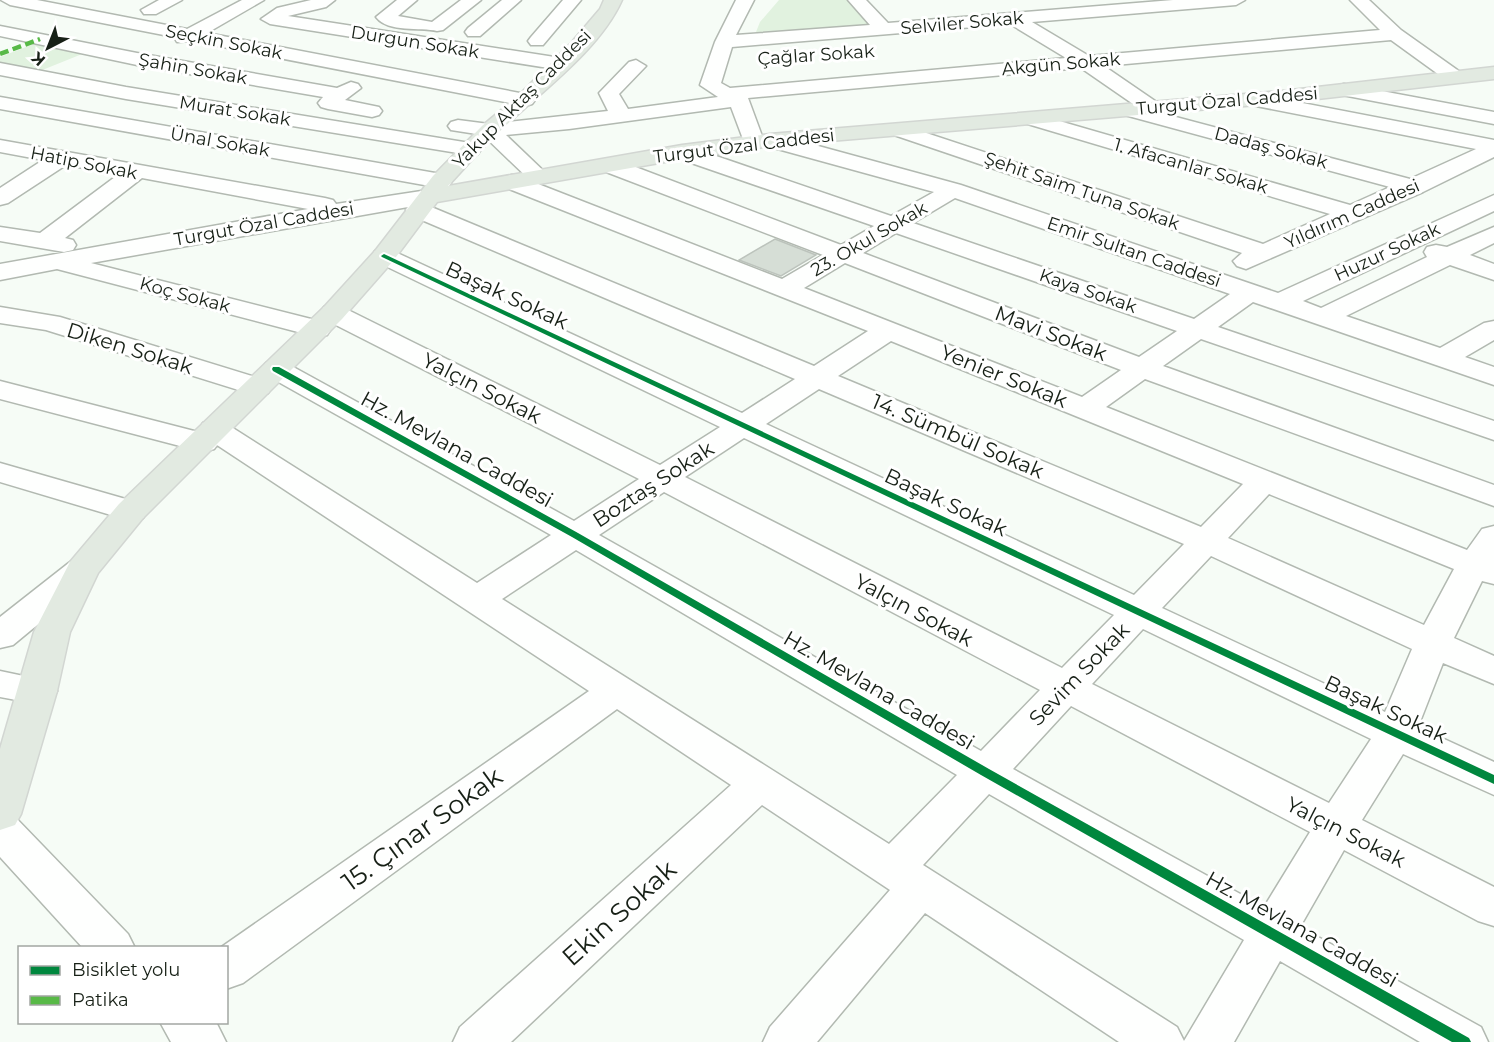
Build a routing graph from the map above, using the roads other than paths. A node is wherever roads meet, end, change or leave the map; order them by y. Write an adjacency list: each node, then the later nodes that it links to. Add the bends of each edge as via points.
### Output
1 (173, 0): 16 (street)
2 (255, 0): 19 (street)
3 (326, 0): 40 (street, Durgun Sokak, via 290,8 270,19)
4 (408, 0): 20 (street, via 385,17)
5 (472, 0): 20 (street)
6 (512, 0): 23 (street)
7 (572, 0): 29 (street)
8 (613, 0): 33 (main road, Yakup Aktaş Caddesi)
9 (745, 0): 30 (street)
10 (857, 0): 21 (street)
11 (1236, 0): 14 (street, Selviler Sokak)
12 (1359, 0): 24 (street)
13 (24, 1): 25 (street, Seçkin Sokak)
14 (1138, 4): 18 (street, Selviler Sokak)
15 (127, 6): 16 (street)
16 (150, 10): 19 (street)
17 (0, 15): 32 (street)
18 (1013, 18): 21 (street, Selviler Sokak); 38 (street)
19 (213, 22): 25 (street)
20 (436, 26): 23 (street)
21 (890, 29): 30 (street, Selviler Sokak); 47 (street)
22 (0, 31): 28 (street, Şahin Sokak)
23 (474, 32): 26 (street)
24 (1395, 34): 38 (street, Akgün Sokak); 49 (street)
25 (189, 35): 31 (street, Seçkin Sokak); 32 (street)
26 (495, 35)
27 (516, 38): 29 (street)
28 (40, 39): 35 (street); 36 (street, Şahin Sokak)
29 (537, 41): 33 (street)
30 (724, 42): 39 (street)
31 (238, 44): 34 (street, Seçkin Sokak); 42 (street)
32 (164, 47): 36 (street)
33 (578, 47): 40 (main road, Yakup Aktaş Caddesi)
34 (285, 53): 44 (street, Seçkin Sokak); 48 (street)
35 (0, 54)
36 (137, 59): 42 (street, Şahin Sokak)
37 (740, 61): 39 (street, Çağlar Sokak)
38 (1084, 61): 47 (street, Akgün Sokak); 59 (street)
39 (717, 63): 54 (street, via 710,85)
40 (561, 64): 56 (main road, Yakup Aktaş Caddesi)
41 (636, 66): 62 (street, via 609,93)
42 (185, 67): 48 (street, Şahin Sokak)
43 (0, 69): 46 (street, Murat Sokak)
44 (382, 72): 50 (street, Seçkin Sokak); 53 (street)
45 (1494, 73): 49 (main road, Turgut Özal Caddesi)
46 (24, 74): 51 (street); 72 (street, Murat Sokak)
47 (940, 75): 54 (street, Akgün Sokak)
48 (236, 76): 53 (street, Şahin Sokak)
49 (1456, 78): 52 (main road, Turgut Özal Caddesi)
50 (439, 83): 55 (street); 56 (street, Seçkin Sokak)
51 (0, 84)
52 (1344, 90): 57 (main road, Turgut Özal Caddesi); 64 (street)
53 (340, 94): 61 (street, via 328,103)
54 (733, 97): 62 (street, Akgün Sokak); 68 (street)
55 (413, 99)
56 (525, 99): 66 (main road, Yakup Aktaş Caddesi)
57 (1251, 99): 59 (main road, Turgut Özal Caddesi); 71 (street)
58 (0, 103): 69 (street, Ünal Sokak)
59 (1151, 107): 60 (main road, Turgut Özal Caddesi)
60 (1128, 110): 63 (main road, Turgut Özal Caddesi); 81 (street, Dadaş Sokak)
61 (395, 115)
62 (621, 116): 66 (street, Akgün Sokak)
63 (1028, 118): 67 (main road, Turgut Özal Caddesi); 87 (street, 1. Afacanlar Sokak)
64 (1494, 118)
65 (441, 123): 66 (street, Akgün Sokak)
66 (489, 130): 72 (main road, Yakup Aktaş Caddesi); 80 (street)
67 (898, 130): 68 (main road, Turgut Özal Caddesi); 93 (street, Şehit Saim Tuna Sokak)
68 (762, 141): 74 (main road, Turgut Özal Caddesi); 82 (street, Emir Sultan Caddesi)
69 (230, 144): 79 (street); 83 (street, Ünal Sokak)
70 (0, 146): 73 (street, Hatip Sokak)
71 (1494, 147): 81 (street, Yıldırım Caddesi)
72 (470, 149): 83 (main road, Yakup Aktaş Caddesi)
73 (23, 151): 75 (street, Hatip Sokak); 76 (street)
74 (682, 152): 77 (main road, Turgut Özal Caddesi); 88 (street, Kaya Sokak)
75 (61, 158): 78 (street, Hatip Sokak); 84 (street)
76 (0, 165)
77 (609, 165): 80 (main road, Turgut Özal Caddesi); 94 (street, Mavi Sokak)
78 (136, 172): 79 (street, Hatip Sokak); 92 (street)
79 (169, 178): 86 (street, Hatip Sokak)
80 (525, 180): 83 (main road, Turgut Özal Caddesi); 100 (street, Yenier Sokak)
81 (1415, 187): 87 (street, Yıldırım Caddesi)
82 (952, 190): 88 (street, 23. Okul Sokak); 99 (street, Emir Sultan Caddesi)
83 (429, 196): 86 (street, Turgut Özal Caddesi); 95 (main road, Yakup Aktaş Caddesi); 112 (street, 14. Sümbül Sokak)
84 (0, 198)
85 (1494, 202): 91 (street, Huzur Sokak)
86 (347, 209): 92 (street, Turgut Özal Caddesi, via 110,252)
87 (1354, 214): 93 (street, Yıldırım Caddesi)
88 (893, 224): 94 (street, 23. Okul Sokak); 106 (street, Kaya Sokak)
89 (0, 234): 92 (street)
90 (1494, 234): 96 (street)
91 (1408, 242): 96 (street); 102 (street, Huzur Sokak)
92 (49, 252): 97 (street); 105 (street, Koç Sokak)
93 (1265, 253): 99 (street, Yıldırım Caddesi)
94 (843, 254): 100 (street, 23. Okul Sokak); 110 (street, Mavi Sokak)
95 (384, 256): 105 (main road, Yakup Aktaş Caddesi); 116 (street, Başak Sokak)
96 (1449, 256): 98 (street); 104 (street)
97 (0, 272)
98 (1494, 272)
99 (1208, 278): 101 (street, Emir Sultan Caddesi)
100 (785, 288): 108 (street, Yenier Sokak)
101 (1250, 292): 102 (street, Emir Sultan Caddesi); 106 (street)
102 (1280, 302): 104 (street, Emir Sultan Caddesi)
103 (0, 315): 113 (street, Diken Sokak, via 50,323)
104 (1323, 317): 109 (street, Emir Sultan Caddesi)
105 (325, 321): 113 (main road, Yakup Aktaş Caddesi); 120 (street, Yalçın Sokak)
106 (1197, 328): 110 (street); 117 (street, Kaya Sokak)
107 (1494, 329): 109 (street)
108 (889, 330): 112 (street, Boztaş Sokak); 115 (street, Yenier Sokak)
109 (1442, 358): 111 (street, Emir Sultan Caddesi)
110 (1140, 367): 115 (street); 122 (street, Mavi Sokak)
111 (1494, 376)
112 (817, 377): 116 (street, Boztaş Sokak); 125 (street, 14. Sümbül Sokak)
113 (267, 378): 118 (main road, Yakup Aktaş Caddesi); 124 (street, Hz. Mevlana Caddesi)
114 (0, 390): 118 (street)
115 (1085, 408): 121 (street, Yenier Sokak)
116 (741, 427): 120 (street, Boztaş Sokak); 129 (street, Başak Sokak)
117 (1494, 431)
118 (209, 436): 123 (main road, Yakup Aktaş Caddesi); 128 (street)
119 (0, 472): 123 (street)
120 (662, 478): 124 (street, Boztaş Sokak); 134 (street, Yalçın Sokak)
121 (1264, 480): 125 (street, Sevim Sokak); 126 (street, Yenier Sokak)
122 (1494, 496)
123 (131, 511): 127 (main road, Yakup Aktaş Caddesi)
124 (575, 535): 128 (street, Boztaş Sokak); 138 (street, Hz. Mevlana Caddesi)
125 (1206, 541): 129 (street, Sevim Sokak); 131 (street, 14. Sümbül Sokak)
126 (1487, 558): 131 (street)
127 (82, 570): 130 (street); 136 (main road, Yakup Aktaş Caddesi, via 52,632)
128 (477, 598): 135 (street)
129 (1140, 611): 134 (street, Sevim Sokak); 137 (street, Başak Sokak)
130 (0, 636)
131 (1433, 644): 132 (street, 14. Sümbül Sokak); 137 (street)
132 (1494, 671)
133 (0, 684): 136 (street)
134 (1065, 689): 138 (street, Sevim Sokak); 142 (street, Yalçın Sokak)
135 (617, 690): 140 (street); 148 (street, 15. Çınar Sokak)
136 (38, 691): 141 (main road, Yakup Aktaş Caddesi)
137 (1396, 733): 139 (street, Başak Sokak); 142 (street)
138 (985, 772): 144 (street, Sevim Sokak); 146 (street, Hz. Mevlana Caddesi)
139 (1494, 780)
140 (760, 783): 144 (street); 151 (street, Ekin Sokak)
141 (3, 795)
142 (1336, 826): 145 (street, Yalçın Sokak); 146 (street)
143 (0, 829): 147 (street)
144 (907, 877): 152 (street, Sevim Sokak); 153 (street)
145 (1494, 908)
146 (1274, 933): 154 (street); 155 (street, Hz. Mevlana Caddesi)
147 (110, 946)
148 (228, 968)
149 (185, 1024): 150 (street)
150 (202, 1042)
151 (477, 1042)
152 (786, 1042)
153 (1160, 1042)
154 (1208, 1042)
155 (1464, 1042)

